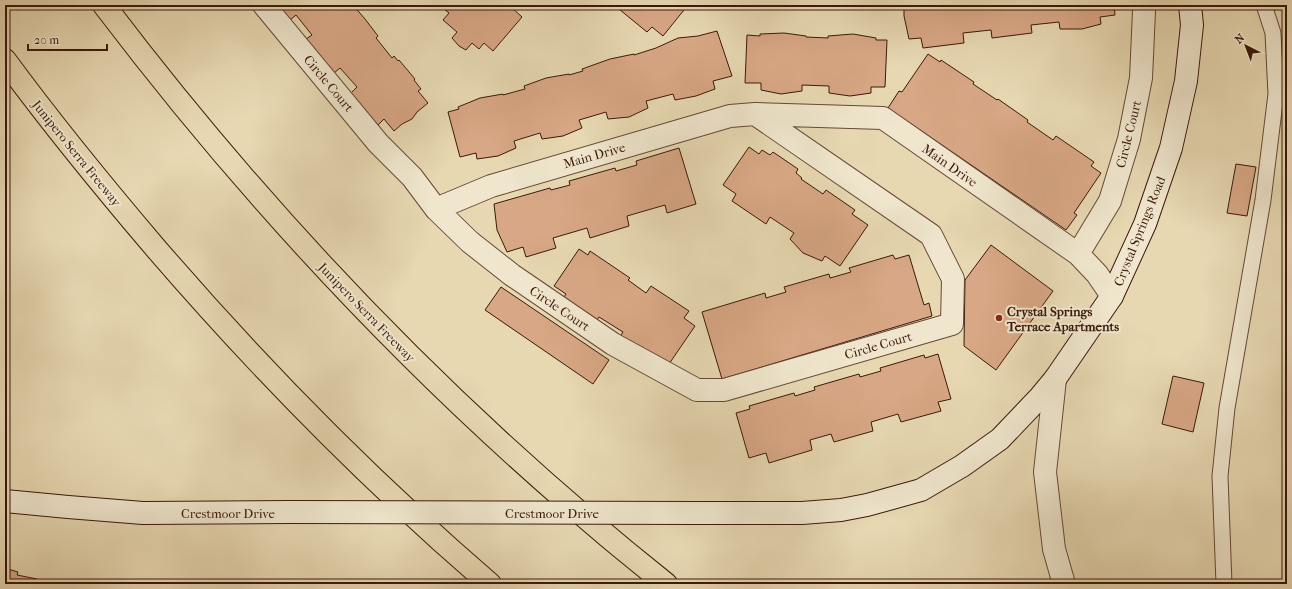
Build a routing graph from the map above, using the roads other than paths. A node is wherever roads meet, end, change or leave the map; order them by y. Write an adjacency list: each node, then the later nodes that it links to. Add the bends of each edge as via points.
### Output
1 (104, 5): 14 (highway, Junipero Serra Freeway, via 231,163 360,306 524,464)
2 (264, 5): 8 (street, Circle Court, via 378,143 412,177)
3 (1143, 5): 9 (street, Circle Court, via 1141,78 1129,139 1110,201)
4 (1190, 5): 10 (street, Crystal Springs Road, via 1192,25 1186,81 1171,148 1144,224)
5 (1264, 5): 16 (lane, via 1273,33 1276,94 1263,200 1226,423 1220,476)
6 (5, 60): 13 (highway, Junipero Serra Freeway, via 111,195 238,341 354,460)
7 (755, 114): 8 (street, Main Drive, via 714,120 507,181); 8 (street, Circle Court, via 931,235 953,279 952,324 724,390 696,390 613,344 518,279 470,242); 9 (street, Main Drive, via 882,118)
8 (436, 209)
9 (1078, 254): 10 (street, Main Drive, via 1097,274)
10 (1112, 296): 11 (street, Crystal Springs Road)
11 (1056, 378): 12 (street, Crestmoor Drive, bridge, via 1000,439 962,466 921,490 841,510 699,513 135,512); 15 (street, Crystal Springs Road, via 1045,472 1054,549)
12 (5, 501)
13 (490, 584)
14 (666, 584)
15 (1064, 584)
16 (1224, 584)

